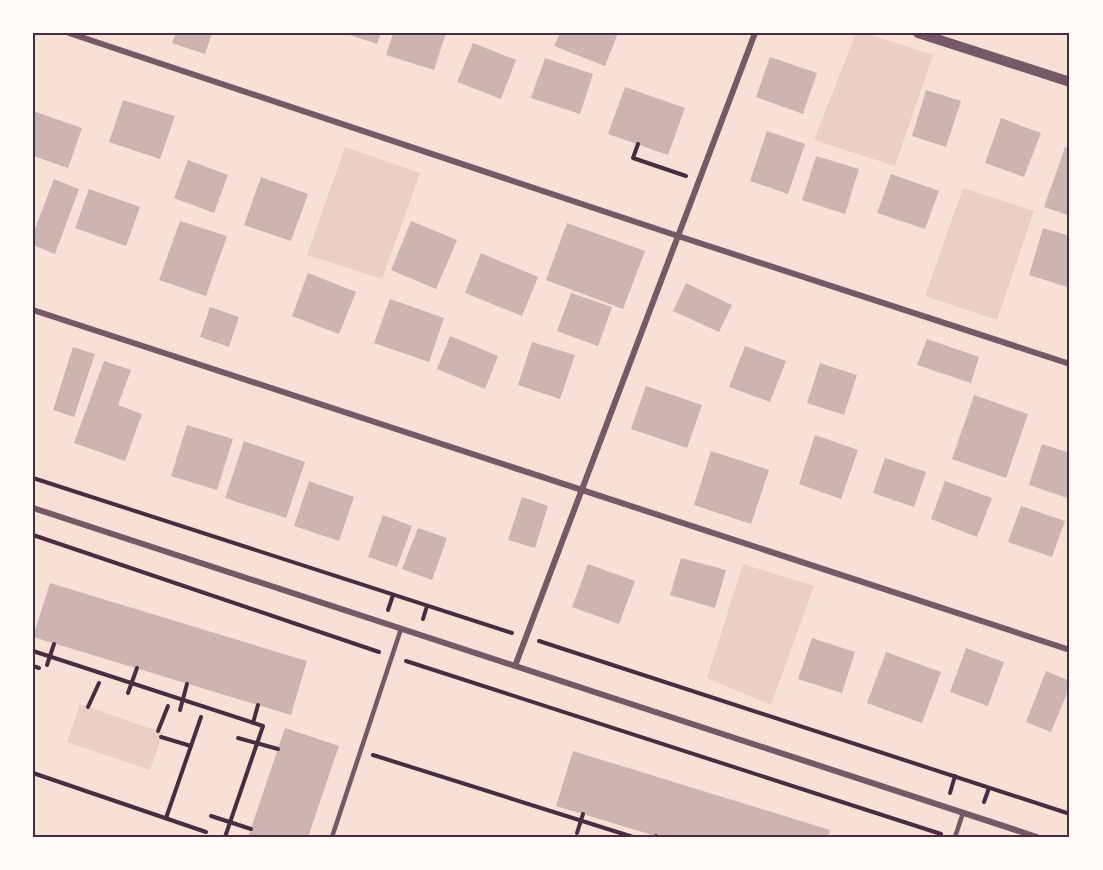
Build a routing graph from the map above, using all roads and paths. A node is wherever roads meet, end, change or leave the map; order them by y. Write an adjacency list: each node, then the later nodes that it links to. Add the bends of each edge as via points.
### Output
1 (69, 33): 7 (street)
2 (754, 33): 6 (street)
3 (918, 33): 4 (street)
4 (1070, 82)
5 (638, 144): 6 (path, via 633,158)
6 (699, 180): 7 (street)
7 (678, 236): 9 (street); 11 (street)
8 (33, 310): 11 (street)
9 (1070, 364)
10 (33, 478): 15 (path)
11 (581, 490): 15 (street); 17 (street)
12 (33, 508): 14 (street)
13 (33, 535): 20 (path)
14 (401, 629): 20 (lane); 23 (street)
15 (526, 637): 23 (street); 47 (path)
16 (54, 644): 19 (path)
17 (1070, 650)
18 (33, 651): 19 (path)
19 (50, 656): 21 (path); 27 (path)
20 (392, 656): 43 (lane); 55 (path)
21 (47, 665)
22 (33, 666): 24 (path)
23 (514, 666): 45 (street)
24 (39, 668)
25 (137, 668): 27 (path)
26 (99, 683): 33 (path)
27 (132, 683): 29 (path); 30 (path)
28 (187, 684): 30 (path)
29 (128, 693)
30 (183, 699): 34 (path); 36 (path)
31 (258, 705): 36 (path)
32 (168, 706): 37 (path)
33 (88, 707)
34 (180, 710)
35 (201, 717): 41 (path)
36 (253, 723): 40 (path, via 263,726)
37 (158, 731)
38 (161, 737): 41 (path)
39 (238, 738): 40 (path)
40 (257, 743): 42 (path); 51 (path)
41 (191, 746): 49 (path)
42 (278, 749)
43 (361, 751): 50 (path); 57 (lane)
44 (33, 772): 49 (path)
45 (963, 813): 59 (lane); 60 (street)
46 (584, 814): 50 (path)
47 (1070, 814)
48 (211, 816): 51 (path)
49 (166, 818): 53 (path)
50 (581, 821): 54 (path); 58 (path)
51 (230, 823): 52 (path); 56 (path)
52 (251, 829)
53 (206, 832)
54 (577, 833)
55 (945, 835)
56 (225, 837)
57 (332, 837)
58 (633, 837)
59 (955, 837)
60 (1037, 837)

